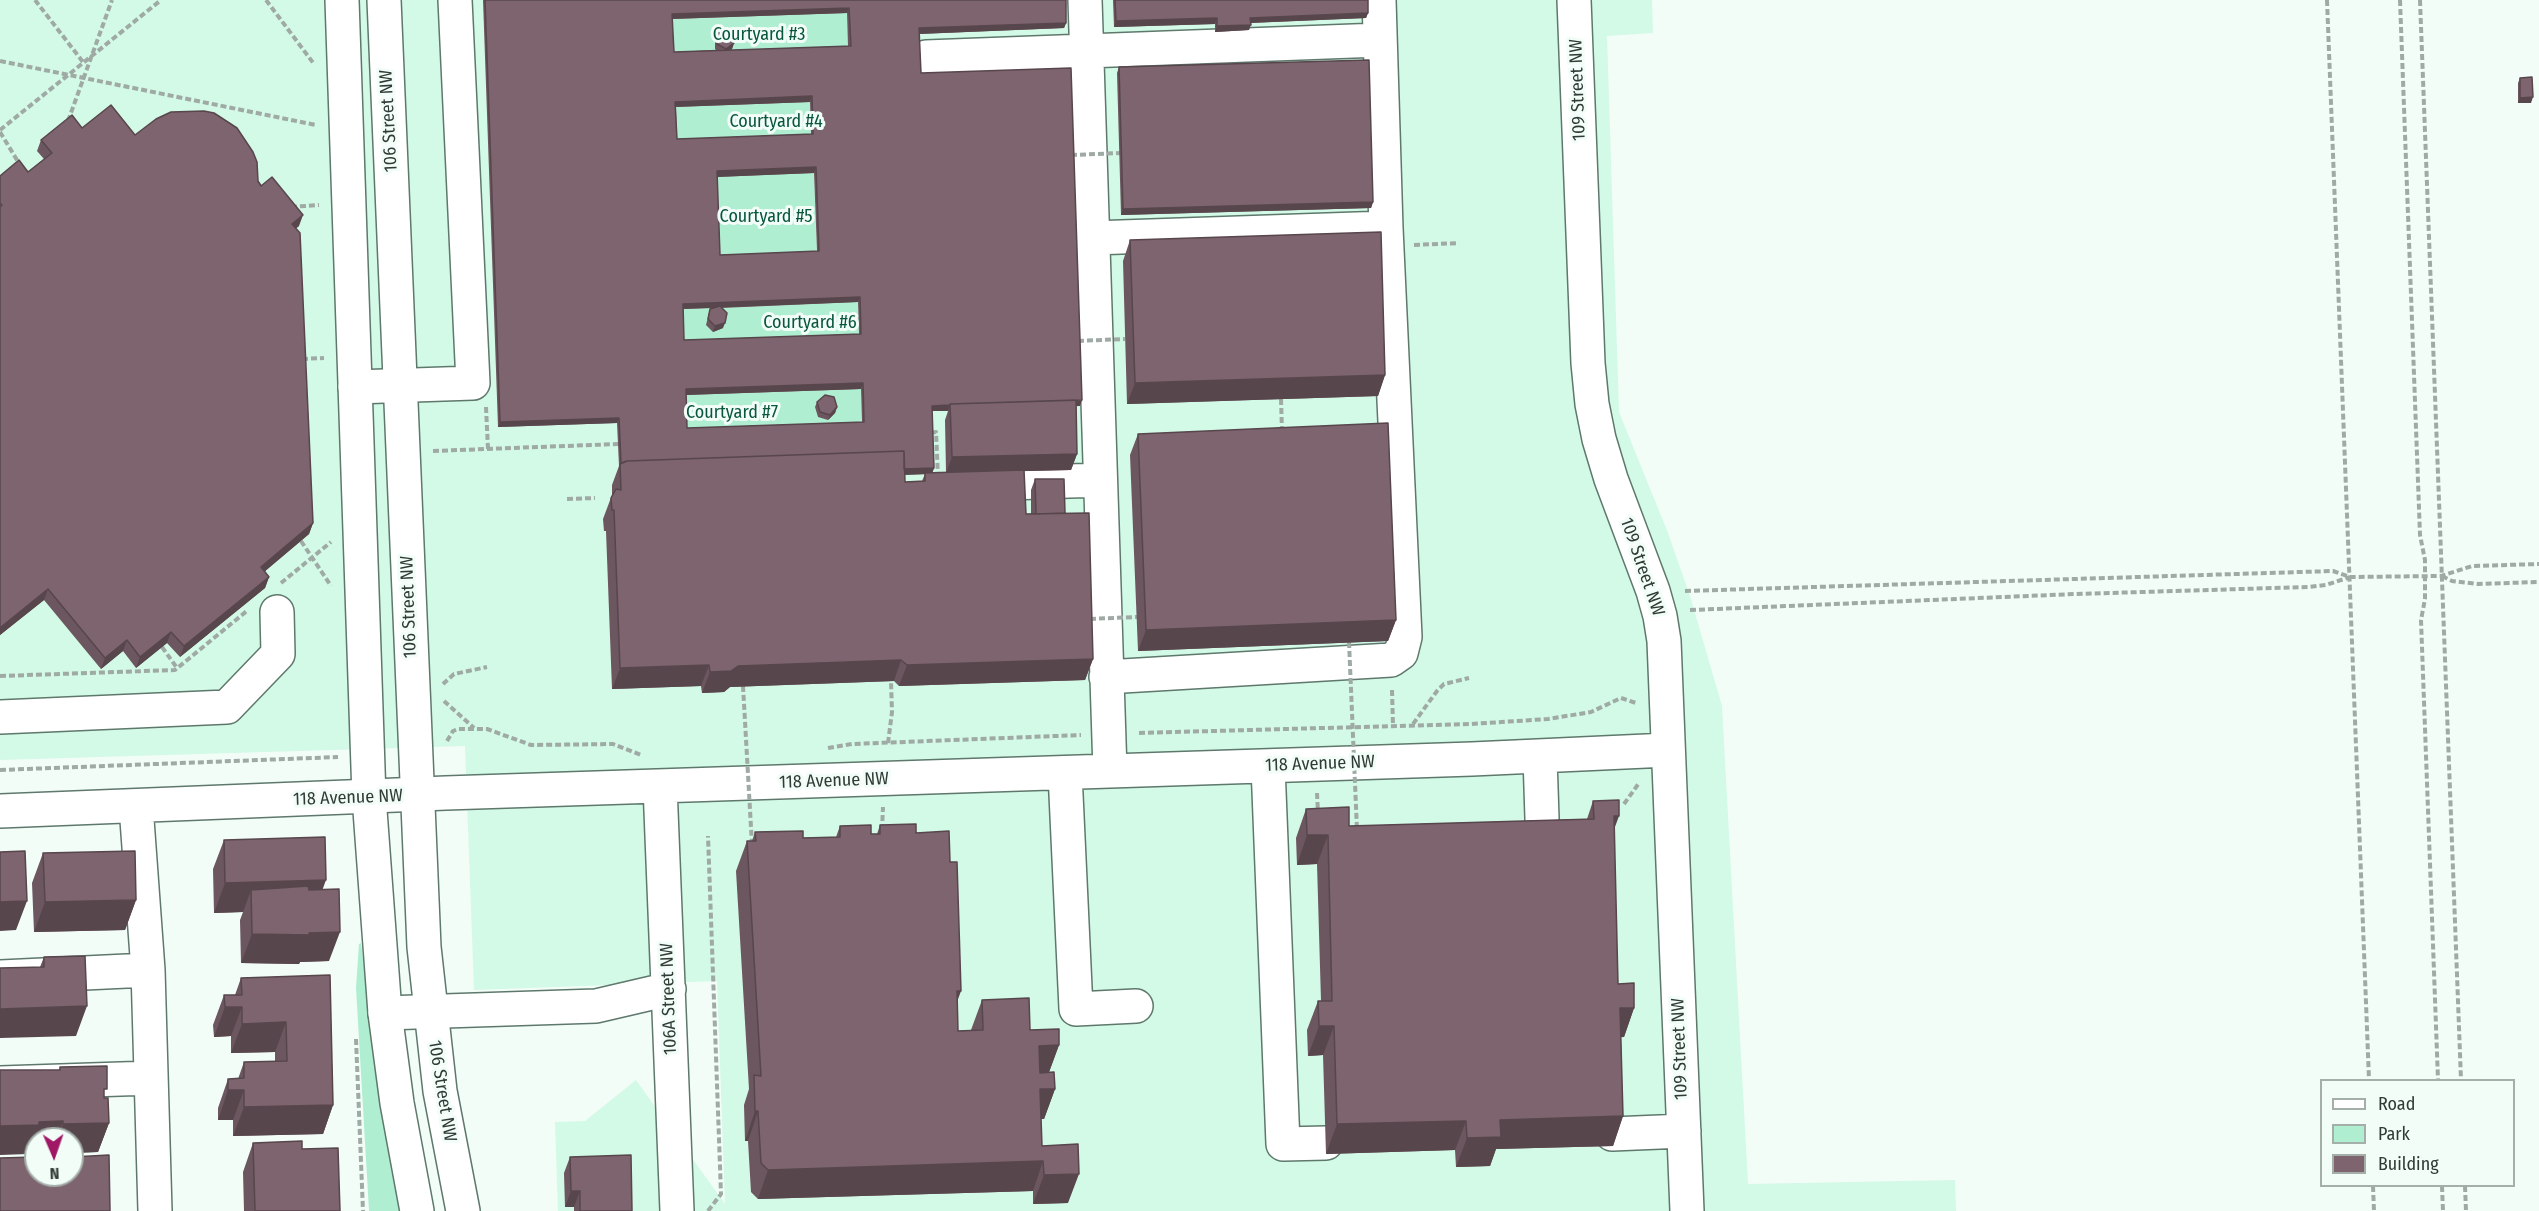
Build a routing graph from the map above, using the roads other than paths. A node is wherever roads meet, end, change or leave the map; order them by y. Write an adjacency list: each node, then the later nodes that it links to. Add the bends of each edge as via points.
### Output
1 (342, 0): 13 (street)
2 (384, 0): 12 (street, 106 Street NW)
3 (454, 0): 12 (street, via 473,383)
4 (1085, 0): 8 (street)
5 (1379, 0): 7 (street)
6 (1574, 0): 19 (street, 109 Street NW, via 1592,404 1611,478 1660,616)
7 (1380, 40): 8 (street); 10 (street)
8 (1086, 50): 9 (street); 11 (street)
9 (926, 57)
10 (1386, 237): 11 (street); 17 (street, via 1405,637 1401,653 1391,660)
11 (1092, 238): 14 (street)
12 (400, 386): 13 (street); 25 (street, 106 Street NW)
13 (355, 387): 26 (street)
14 (1100, 480): 15 (street); 17 (street)
15 (938, 485)
16 (270, 601): 18 (street, via 278,654 227,706)
17 (1106, 677): 22 (street)
18 (0, 717)
19 (1668, 750): 20 (street, 118 Avenue NW); 38 (street, 109 Street NW)
20 (1540, 757): 21 (street, 118 Avenue NW); 29 (street)
21 (1268, 766): 22 (street, 118 Avenue NW); 40 (street, via 1283,1144)
22 (1110, 771): 23 (street, 118 Avenue NW)
23 (1065, 773): 24 (street, 118 Avenue NW); 33 (street, via 1076,1009)
24 (660, 786): 25 (street, 118 Avenue NW); 32 (street, 106A Street NW)
25 (417, 795): 26 (street, 118 Avenue NW); 34 (street, 106 Street NW)
26 (369, 797): 27 (street, 118 Avenue NW); 35 (street)
27 (136, 806): 28 (street, 118 Avenue NW); 30 (street)
28 (0, 811)
29 (1543, 849)
30 (148, 970): 31 (street); 36 (street)
31 (0, 976)
32 (669, 989): 34 (street, via 605,1005); 44 (street, 106A Street NW)
33 (1136, 1006)
34 (429, 1010): 35 (street); 43 (street, 106 Street NW, via 440,1091)
35 (385, 1013): 42 (street)
36 (151, 1078): 37 (street); 41 (street)
37 (0, 1083)
38 (1684, 1131): 39 (street); 45 (street, 109 Street NW)
39 (1612, 1134)
40 (1326, 1143)
41 (155, 1211)
42 (417, 1211)
43 (464, 1211)
44 (677, 1211)
45 (1687, 1211)

